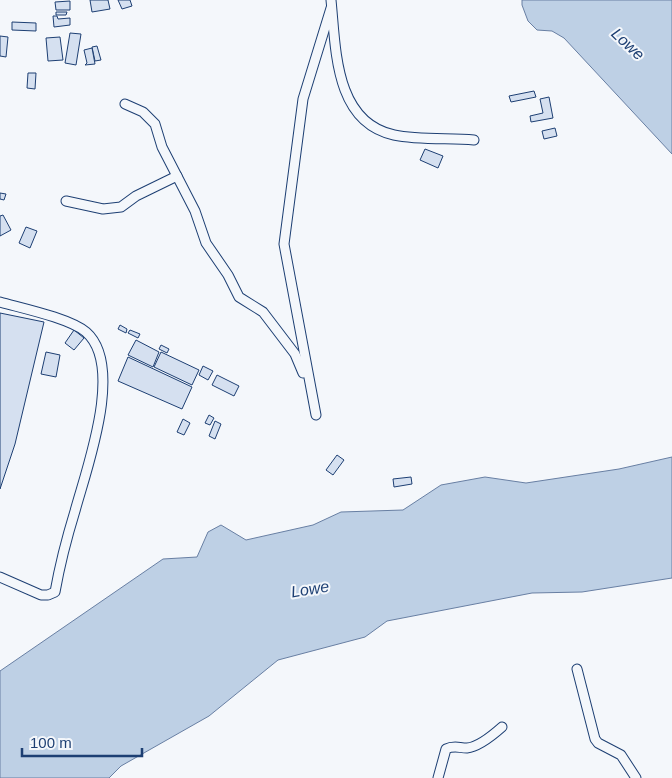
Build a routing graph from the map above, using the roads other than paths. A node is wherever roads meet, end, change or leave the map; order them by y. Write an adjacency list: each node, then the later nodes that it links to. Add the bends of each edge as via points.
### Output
1 (331, 4): 3 (street, via 338,67 348,101 360,117 394,135); 7 (street, via 303,99 284,244)
2 (125, 104): 4 (street, via 143,112 155,124 162,147)
3 (474, 140)
4 (177, 176): 5 (street, via 136,196 122,207 103,209); 7 (street, via 195,211 206,243 239,297 263,312 295,354)
5 (66, 201)
6 (0, 302): 9 (street, via 34,311 85,332 100,355 102,389 92,456 55,592 41,595)
7 (309, 385): 8 (street)
8 (316, 415)
9 (0, 577)
10 (577, 669): 13 (street, via 595,740 621,755)
11 (502, 727): 12 (street, via 469,748 457,746 446,749)
12 (438, 778)
13 (636, 778)

